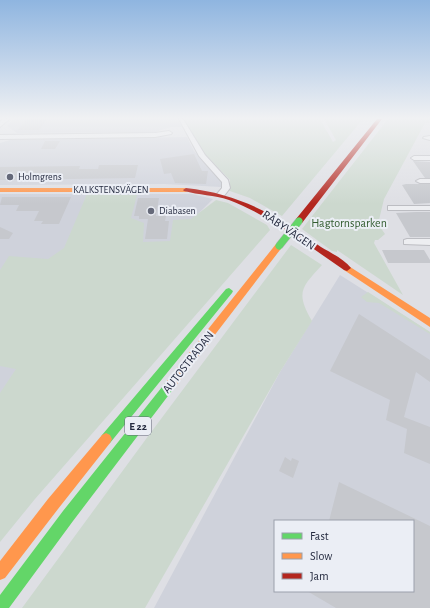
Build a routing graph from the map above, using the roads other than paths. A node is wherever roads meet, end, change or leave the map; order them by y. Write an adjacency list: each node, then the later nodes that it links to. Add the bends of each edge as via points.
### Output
1 (197, 147): 10 (street, via 225,182 226,188)
2 (346, 147): 9 (main road)
3 (357, 147): 20 (main road, AUTOSTRADAN / E 22, bridge, via 68,516)
4 (414, 158): 5 (street)
5 (430, 158)
6 (420, 181): 7 (street)
7 (430, 181)
8 (0, 190): 10 (main road, KALKSTENSVÄGEN, via 173,190)
9 (310, 191)
10 (221, 194): 18 (main road, RÅBYVÄGEN, via 257,208)
11 (391, 208): 12 (street)
12 (430, 208)
13 (290, 215): 14 (main road)
14 (278, 230)
15 (407, 242): 16 (street)
16 (430, 242)
17 (236, 282): 19 (main road, AUTOSTRADAN / E 22, via 53,504)
18 (430, 323)
19 (0, 573)
20 (0, 608)

